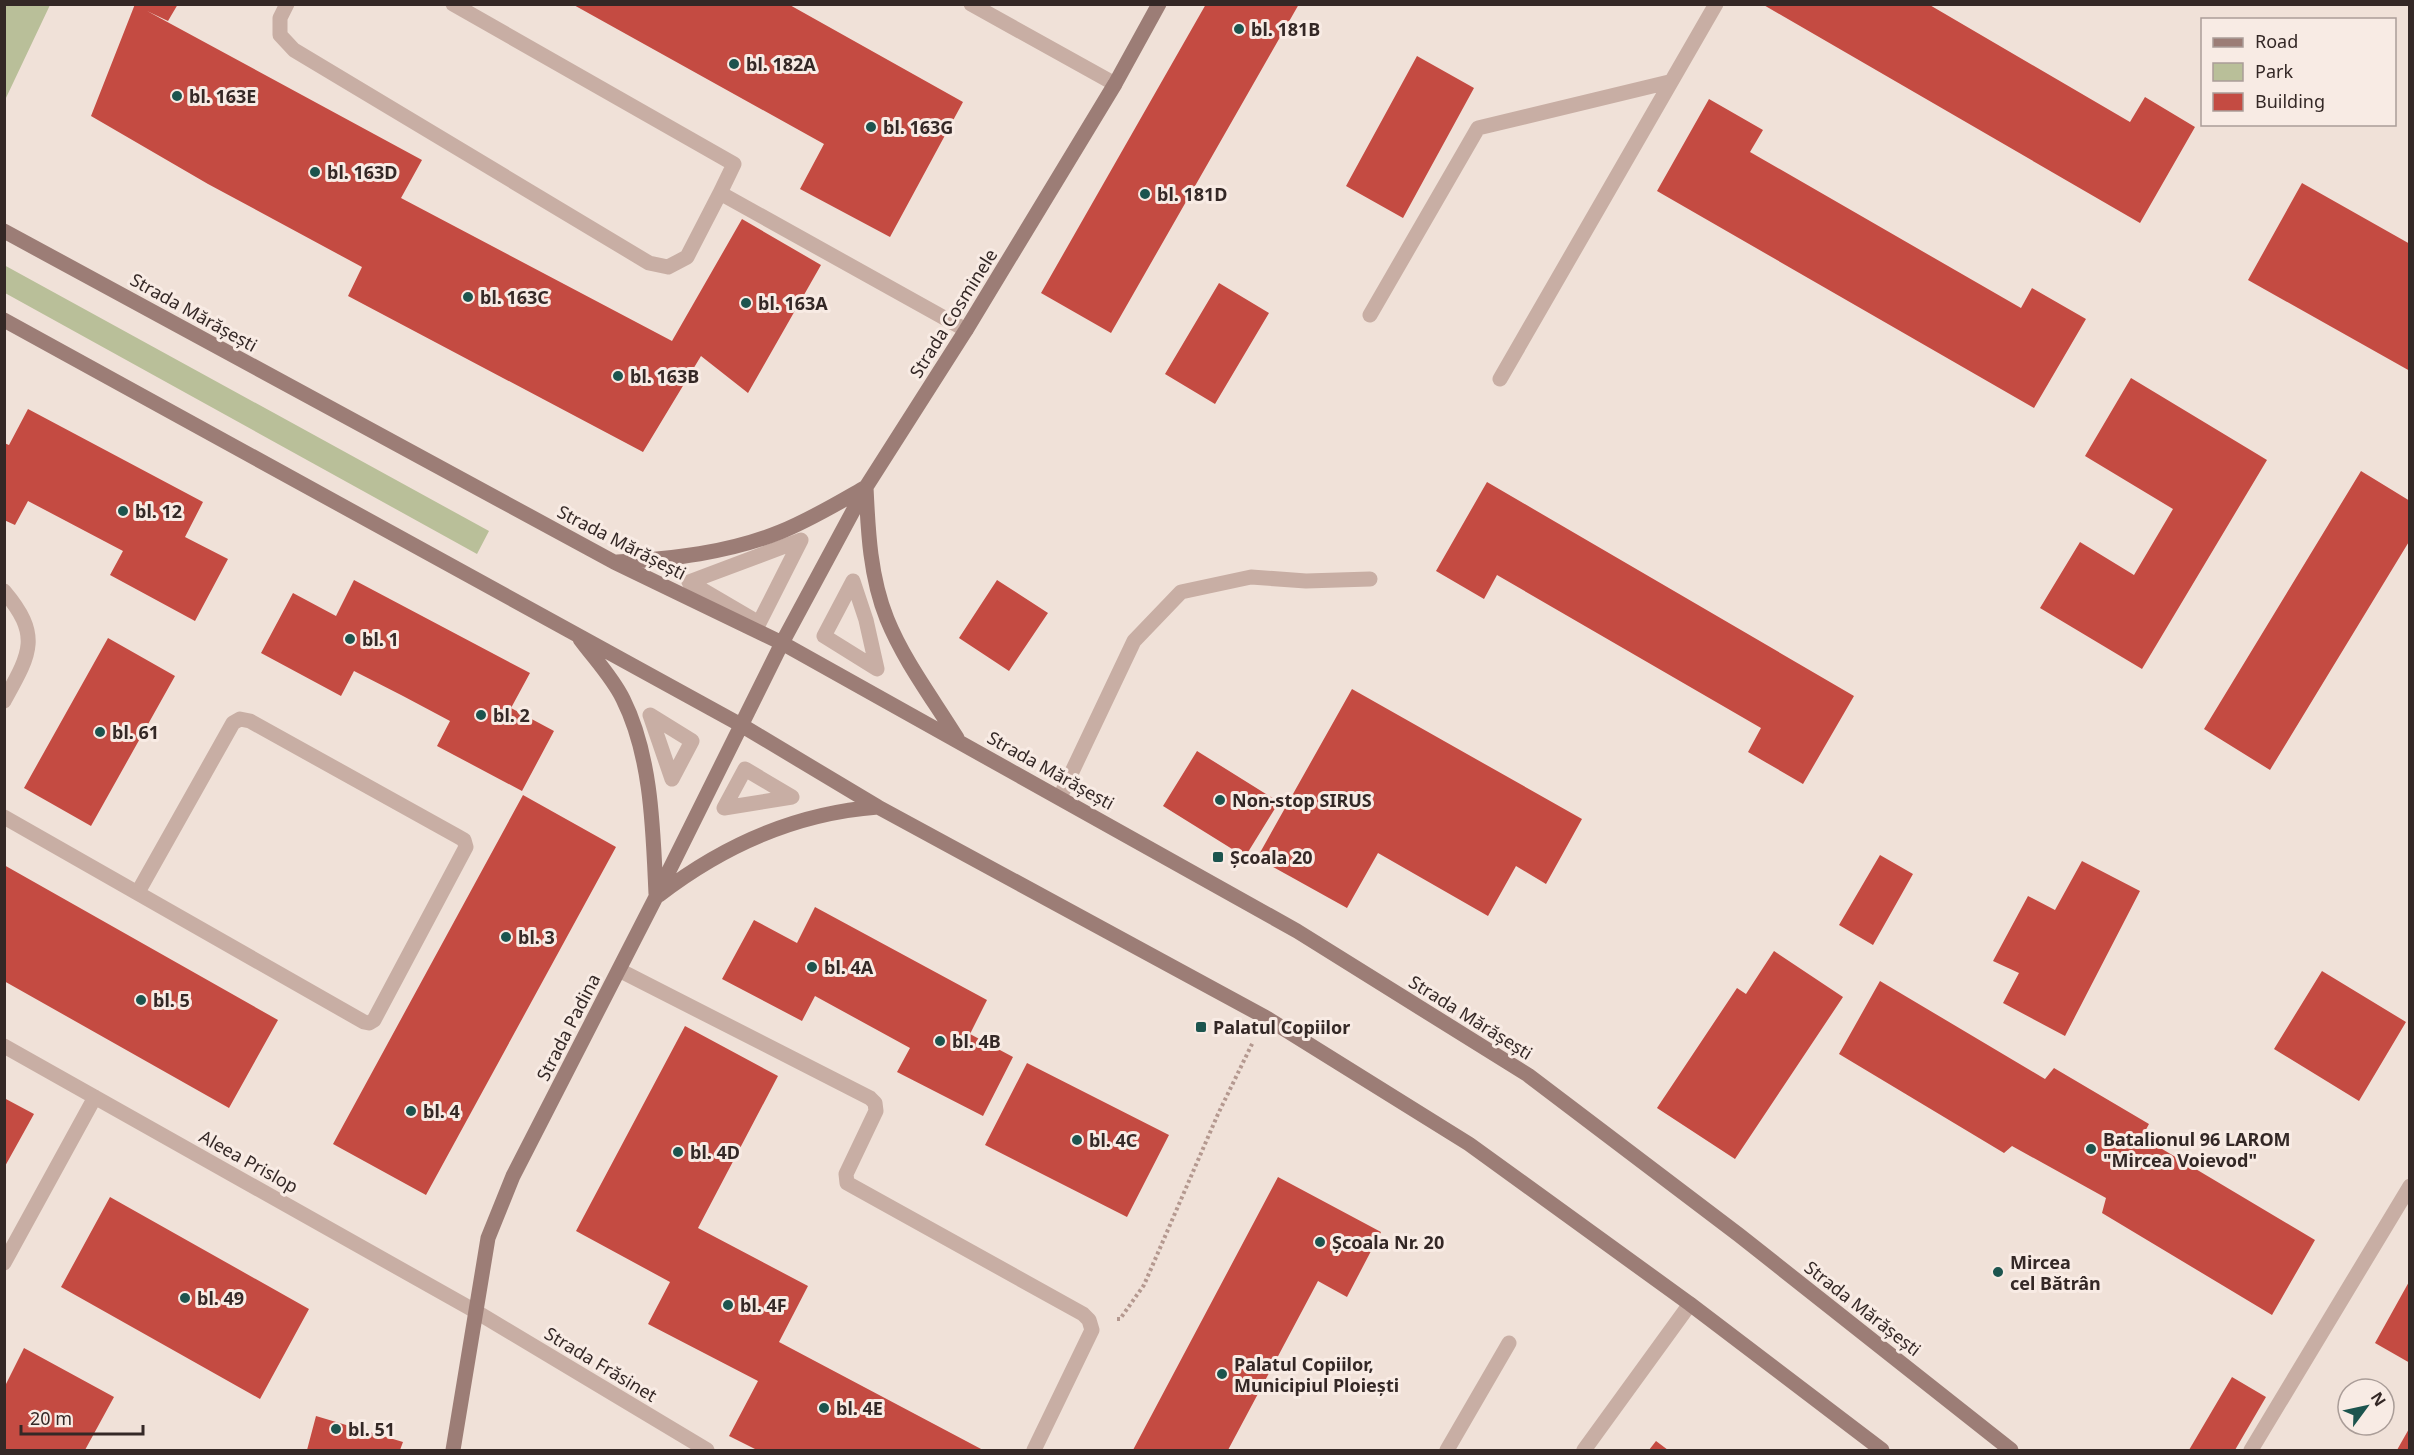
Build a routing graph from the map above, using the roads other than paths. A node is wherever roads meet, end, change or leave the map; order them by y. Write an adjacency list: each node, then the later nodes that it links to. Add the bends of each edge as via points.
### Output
1 (286, 4): 8 (street, via 280,18 280,35 294,50 649,262 668,267 687,257)
2 (453, 4): 8 (street, via 734,164)
3 (970, 4): 7 (street)
4 (1159, 4): 7 (main road, Strada Cosminele)
5 (1716, 4): 6 (street)
6 (1669, 82): 10 (street, via 1478,128); 13 (street)
7 (1115, 84): 12 (main road, Strada Cosminele)
8 (720, 193): 12 (street)
9 (4, 231): 16 (main road, Strada Mărășești)
10 (1370, 315)
11 (4, 320): 20 (main road)
12 (966, 330): 14 (main road, Strada Cosminele)
13 (1500, 379)
14 (866, 487): 16 (main road, via 780,532 735,547 675,559); 21 (main road, Strada Cosminele); 24 (main road, via 870,553 886,617 905,656)
15 (801, 540): 15 (street, via 759,623 689,582 731,566)
16 (614, 562): 21 (main road, Strada Mărășești)
17 (1370, 579): 25 (street, via 1306,581 1251,577 1181,592 1134,641)
18 (853, 581): 18 (street, via 824,636 877,669 866,620)
19 (4, 591): 22 (street, via 22,613 30,637 23,667)
20 (577, 635): 23 (main road); 29 (main road, via 623,699 641,749 649,790)
21 (782, 644): 23 (main road, Strada Padina); 24 (main road, Strada Mărășești)
22 (4, 701)
23 (741, 725): 26 (main road); 29 (main road, Strada Padina)
24 (958, 741): 25 (main road, Strada Mărășești)
25 (1060, 797): 44 (main road, Strada Mărășești, via 1297,931 1528,1075 1739,1235)
26 (878, 807): 29 (main road, via 823,815 770,830 691,870); 35 (main road, via 1265,1017 1469,1144)
27 (4, 817): 28 (street)
28 (138, 892): 28 (street, via 369,1023 466,847 457,836 240,719 233,723)
29 (656, 897): 30 (main road, Strada Padina)
30 (619, 970): 36 (main road, Strada Padina, via 513,1176 488,1238); 40 (street, via 870,1098 876,1111 846,1174 847,1183 1089,1320 1092,1330)
31 (4, 1046): 32 (street, Aleea Prislop)
32 (95, 1097): 34 (street); 36 (street, Aleea Prislop)
33 (2409, 1186): 45 (street)
34 (7, 1255)
35 (1690, 1304): 42 (street); 43 (main road)
36 (475, 1311): 38 (main road, Strada Padina); 39 (street, Strada Frăsinet)
37 (1509, 1343): 41 (street)
38 (453, 1450)
39 (707, 1450)
40 (1034, 1450)
41 (1447, 1450)
42 (1584, 1450)
43 (1882, 1450)
44 (2011, 1450)
45 (2251, 1450)

